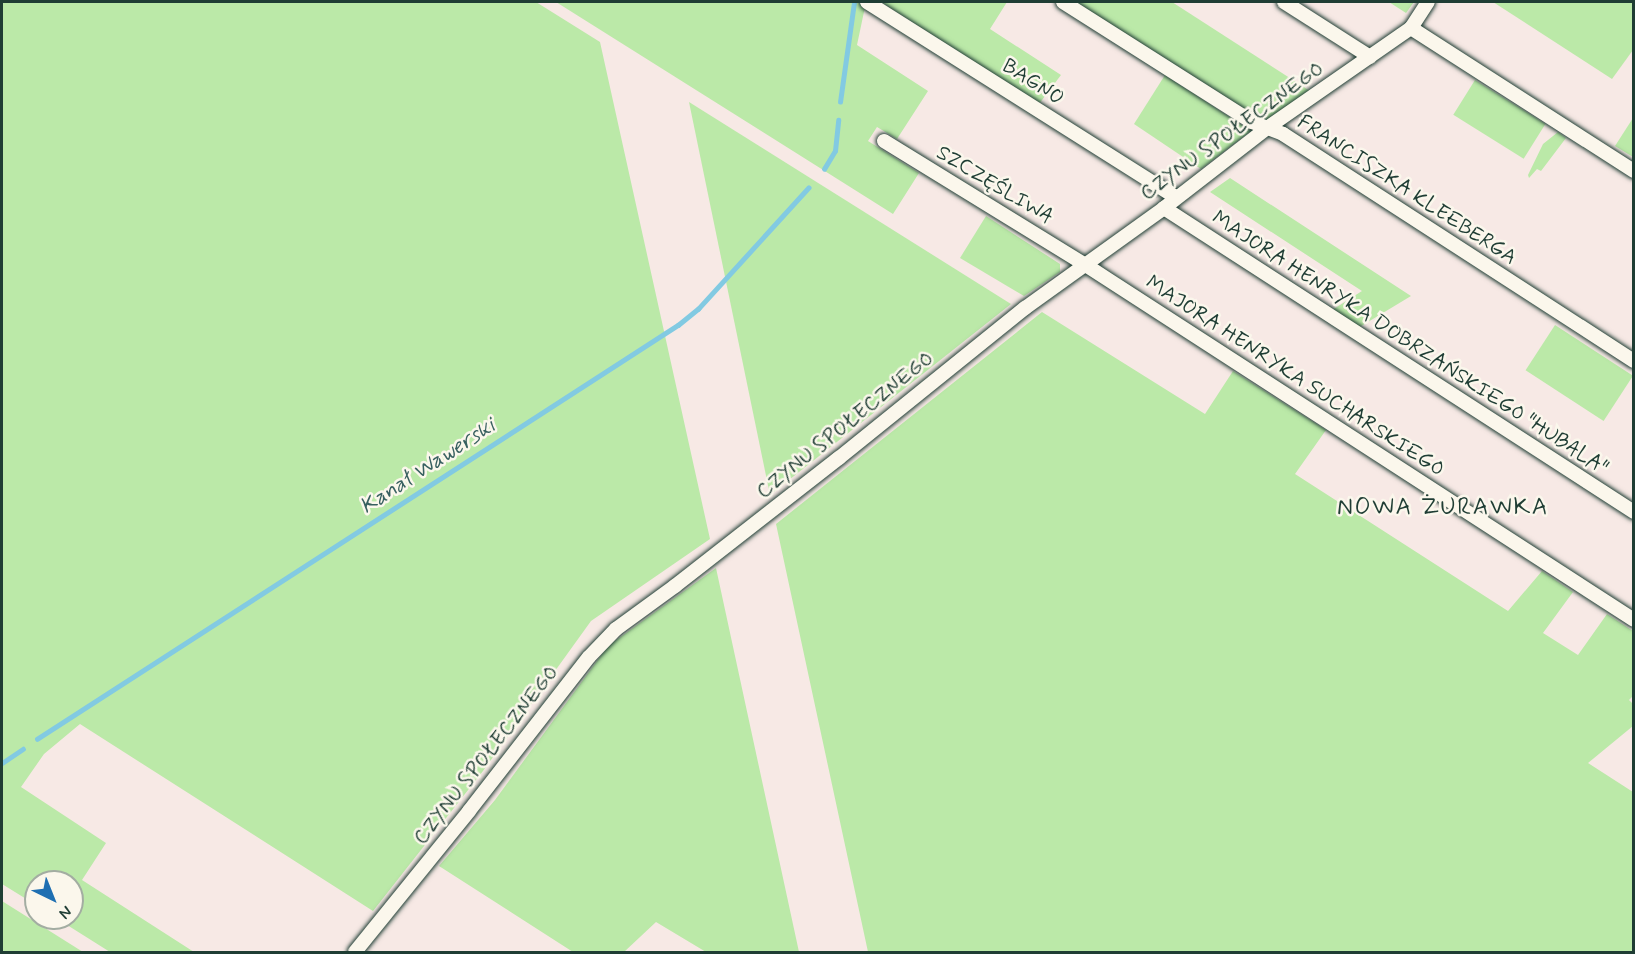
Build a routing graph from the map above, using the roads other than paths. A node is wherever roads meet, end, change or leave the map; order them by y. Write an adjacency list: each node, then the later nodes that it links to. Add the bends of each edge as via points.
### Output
1 (867, 2): 10 (street, BAGNO)
2 (1063, 2): 7 (street, FRANCISZKA KLEEBERGA)
3 (1284, 2): 6 (street)
4 (1428, 2): 5 (street, CZYNU SPOŁECZNEGO)
5 (1411, 28): 6 (street, CZYNU SPOŁECZNEGO); 9 (street)
6 (1370, 57): 7 (street, CZYNU SPOŁECZNEGO)
7 (1267, 128): 10 (street, CZYNU SPOŁECZNEGO); 13 (street, FRANCISZKA KLEEBERGA, via 1283,134)
8 (884, 141): 12 (street, SZCZĘŚLIWA)
9 (1634, 171)
10 (1176, 197): 11 (street, CZYNU SPOŁECZNEGO)
11 (1164, 208): 12 (street, CZYNU SPOŁECZNEGO); 14 (street, MAJORA HENRYKA DOBRZAŃSKIEGO "HUBALA")
12 (1084, 264): 15 (street, MAJORA HENRYKA SUCHARSKIEGO); 16 (street, CZYNU SPOŁECZNEGO, via 616,629 589,657)
13 (1634, 361)
14 (1634, 512)
15 (1634, 620)
16 (355, 952)

